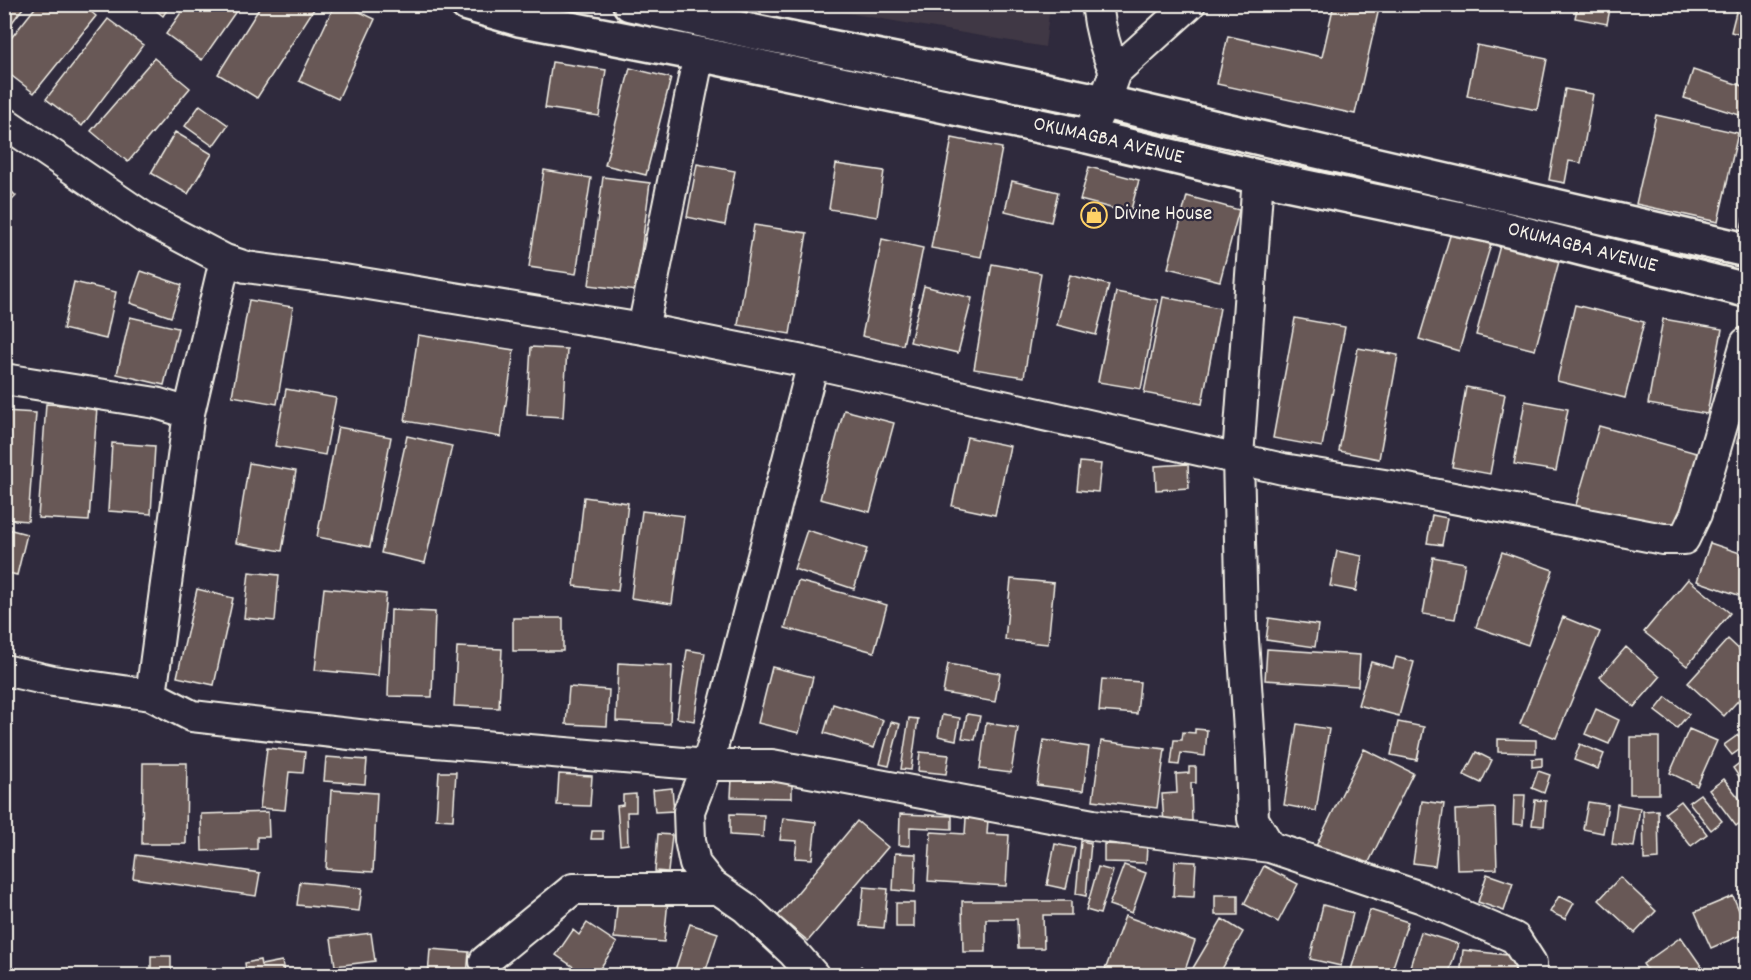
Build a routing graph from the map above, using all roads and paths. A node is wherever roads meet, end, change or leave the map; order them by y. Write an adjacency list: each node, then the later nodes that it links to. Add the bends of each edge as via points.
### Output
1 (467, 4): 5 (main road, OKUMAGBA AVENUE, via 519,19)
2 (630, 4): 7 (main road, OKUMAGBA AVENUE)
3 (1097, 4): 6 (street, via 1102,36)
4 (1190, 4): 6 (street)
5 (699, 54): 9 (main road, OKUMAGBA AVENUE); 14 (street)
6 (1115, 72): 7 (street)
7 (1104, 102): 9 (street); 11 (main road, OKUMAGBA AVENUE)
8 (4, 122): 12 (street, via 145,218)
9 (1087, 136): 10 (main road, OKUMAGBA AVENUE)
10 (1258, 177): 13 (main road, OKUMAGBA AVENUE, via 1489,225); 19 (street)
11 (1746, 250)
12 (225, 260): 14 (street, via 246,267); 18 (street)
13 (1746, 290)
14 (643, 329): 16 (street)
15 (1746, 343): 19 (street, via 1696,514 1684,539 1663,539 1283,469)
16 (813, 363): 19 (street); 22 (street)
17 (4, 379): 18 (street)
18 (189, 413): 21 (street)
19 (1238, 457): 23 (street, via 1253,819)
20 (4, 670): 21 (street)
21 (151, 695): 22 (street, via 192,716 376,737)
22 (707, 765): 23 (street, via 772,765 1093,825); 24 (street, via 689,811 690,840 695,864)
23 (1270, 847): 27 (street, via 1420,897 1515,938 1531,963)
24 (717, 889): 25 (street, via 573,889); 26 (street, via 746,908)
25 (485, 961)
26 (814, 975)
27 (1532, 975)

